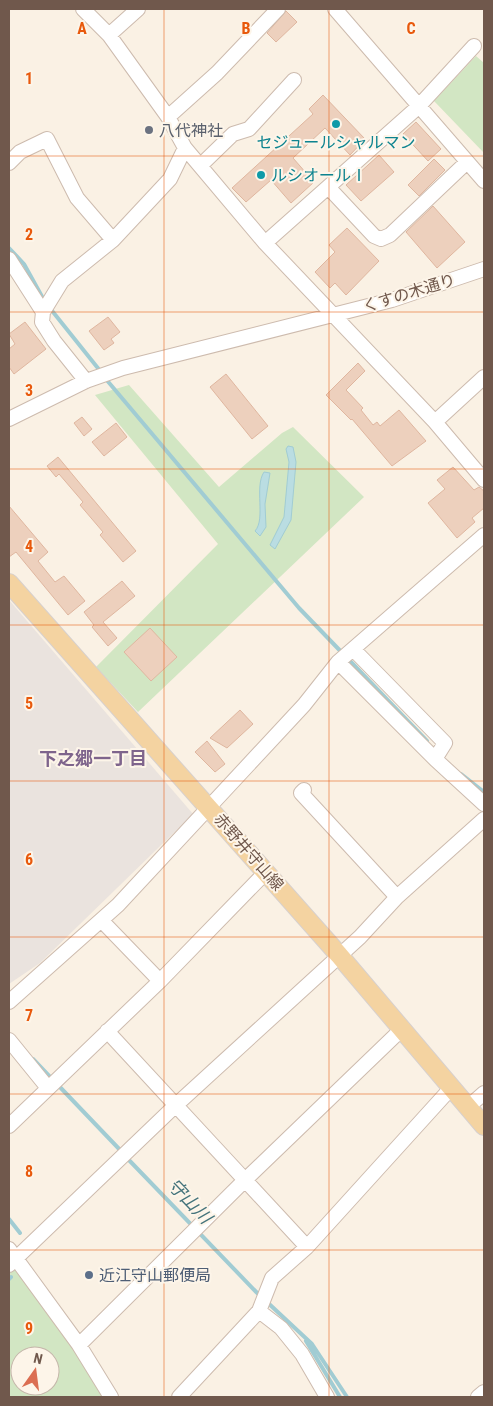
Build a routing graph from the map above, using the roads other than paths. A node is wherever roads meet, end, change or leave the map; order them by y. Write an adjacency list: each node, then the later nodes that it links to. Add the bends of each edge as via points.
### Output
1 (83, 9): 5 (street)
2 (138, 9): 5 (street)
3 (278, 9): 9 (street, via 217,73)
4 (335, 9): 8 (street)
5 (109, 35): 9 (street)
6 (474, 46): 8 (street)
7 (294, 80): 13 (street, via 249,128 233,134)
8 (418, 107): 11 (street); 15 (street)
9 (168, 117): 10 (street)
10 (185, 148): 13 (street); 16 (street, via 170,179)
11 (467, 162): 14 (street); 15 (street, via 390,235 381,238 374,236)
12 (9, 163): 16 (street, via 20,152 47,139 77,198)
13 (201, 165): 17 (street)
14 (484, 181)
15 (328, 187): 17 (street)
16 (113, 240): 20 (street, via 62,282)
17 (265, 244): 21 (street)
18 (9, 259): 20 (street)
19 (484, 269): 21 (street, くすの木通り, via 392,300)
20 (46, 307): 23 (street, via 42,322)
21 (333, 315): 23 (street, くすの木通り, via 200,347); 25 (street)
22 (484, 377): 25 (street)
23 (86, 381): 24 (street, くすの木通り)
24 (9, 419)
25 (435, 422): 26 (street)
26 (484, 480)
27 (484, 535): 29 (street)
28 (9, 583): 36 (main road, 赤野井守山線)
29 (354, 650): 30 (street); 31 (street)
30 (338, 662): 32 (street); 36 (street, via 304,705)
31 (406, 704): 32 (street); 33 (street, via 445,743)
32 (394, 717): 33 (street)
33 (435, 759): 35 (street)
34 (304, 790): 39 (street, via 301,793)
35 (484, 804)
36 (208, 806): 38 (main road, 赤野井守山線); 40 (street, via 118,906)
37 (484, 820): 39 (street)
38 (266, 872): 41 (main road, 赤野井守山線); 42 (street)
39 (397, 896): 41 (street)
40 (101, 920): 42 (street); 43 (street)
41 (339, 955): 44 (main road, 赤野井守山線); 50 (street)
42 (160, 981): 45 (street)
43 (9, 1002)
44 (403, 1028): 48 (main road, 赤野井守山線); 54 (street)
45 (107, 1031): 47 (street); 50 (street)
46 (9, 1040): 47 (street)
47 (48, 1088): 52 (street)
48 (452, 1088): 51 (main road, 赤野井守山線); 55 (street)
49 (484, 1093): 51 (street)
50 (176, 1105): 54 (street); 56 (street)
51 (468, 1106): 53 (main road, 赤野井守山線)
52 (9, 1126)
53 (484, 1126)
54 (244, 1181): 55 (street); 58 (street)
55 (306, 1247): 57 (street, via 272,1278)
56 (11, 1258): 58 (street)
57 (259, 1311): 61 (street); 62 (street, via 281,1328 302,1354)
58 (79, 1345): 60 (street)
59 (484, 1392): 63 (street)
60 (111, 1397)
61 (179, 1397)
62 (327, 1397)
63 (478, 1397)

